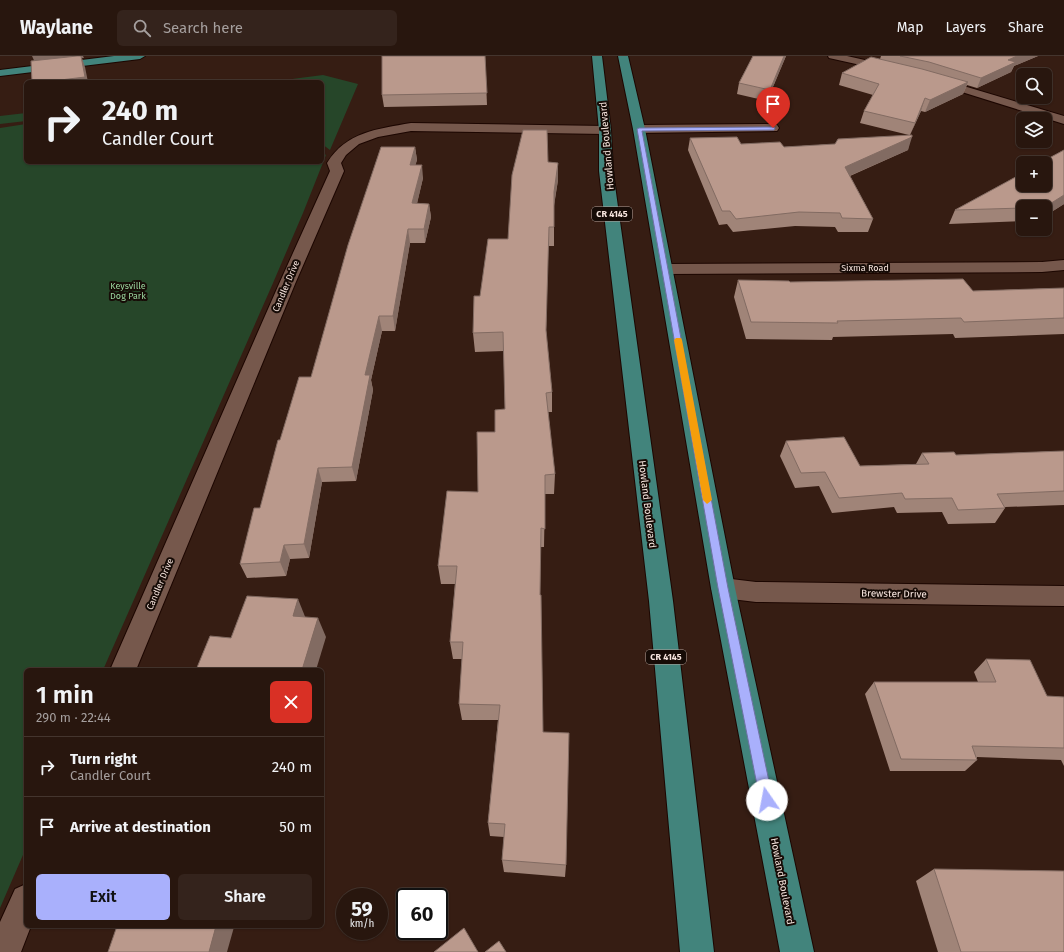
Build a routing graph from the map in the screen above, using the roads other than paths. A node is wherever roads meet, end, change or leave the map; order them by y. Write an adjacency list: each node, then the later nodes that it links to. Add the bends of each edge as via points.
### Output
1 (140, 56): 6 (main road)
2 (597, 56): 11 (main road, Howland Boulevard / CR 4145)
3 (623, 56): 10 (main road, Howland Boulevard)
4 (832, 56): 5 (street)
5 (905, 72)
6 (0, 73)
7 (928, 78): 8 (street)
8 (1064, 120)
9 (773, 128): 10 (street)
10 (639, 129): 13 (main road, Howland Boulevard)
11 (605, 130): 16 (street, Candler Drive, via 411,127 387,130 352,143 341,151 334,163 337,171); 19 (main road, Howland Boulevard / CR 4145, via 606,171 661,601)
12 (1064, 265): 13 (street, Sixma Road)
13 (665, 269): 14 (main road, Howland Boulevard)
14 (723, 588): 15 (street, Brewster Drive, via 756,592); 20 (main road, Howland Boulevard)
15 (1064, 596)
16 (124, 668)
17 (24, 905): 18 (street)
18 (4, 952)
19 (697, 952)
20 (797, 952)

